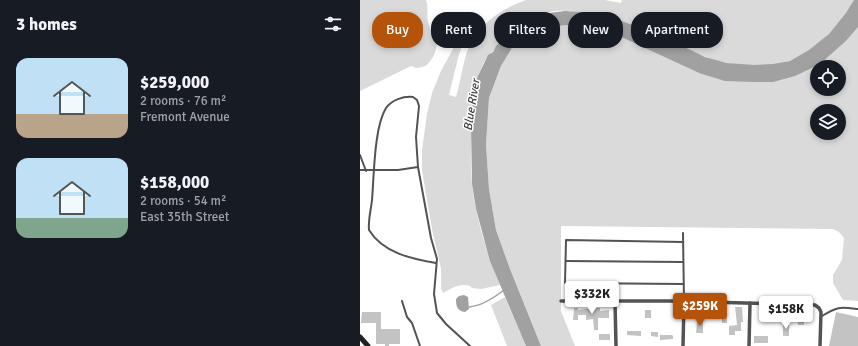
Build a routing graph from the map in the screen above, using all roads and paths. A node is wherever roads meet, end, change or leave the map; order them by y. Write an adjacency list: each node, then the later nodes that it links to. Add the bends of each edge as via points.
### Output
1 (360, 155): 4 (lane)
2 (418, 168): 5 (lane); 5 (lane, via 416,137 419,106 413,96 408,96 392,102 383,114 377,137); 10 (lane)
3 (360, 170): 4 (lane)
4 (366, 171): 5 (lane)
5 (374, 171): 10 (lane, via 369,219 371,233 397,253)
6 (683, 233): 7 (lane)
7 (683, 242): 8 (lane, via 566,240); 9 (lane)
8 (566, 261): 9 (lane); 11 (lane, via 565,283)
9 (683, 262): 11 (lane)
10 (436, 263): 22 (lane, via 434,294 437,313)
11 (683, 284): 15 (lane)
12 (402, 301): 21 (lane)
13 (562, 301): 14 (street)
14 (615, 301): 15 (street); 23 (street)
15 (684, 302): 16 (street); 24 (street)
16 (750, 303): 18 (street, via 815,305 819,308); 25 (street)
17 (858, 308): 18 (lane, via 834,308)
18 (821, 316): 26 (street)
19 (360, 337): 20 (main road)
20 (368, 346)
21 (420, 346)
22 (470, 346)
23 (616, 346)
24 (683, 346)
25 (749, 346)
26 (820, 346)

